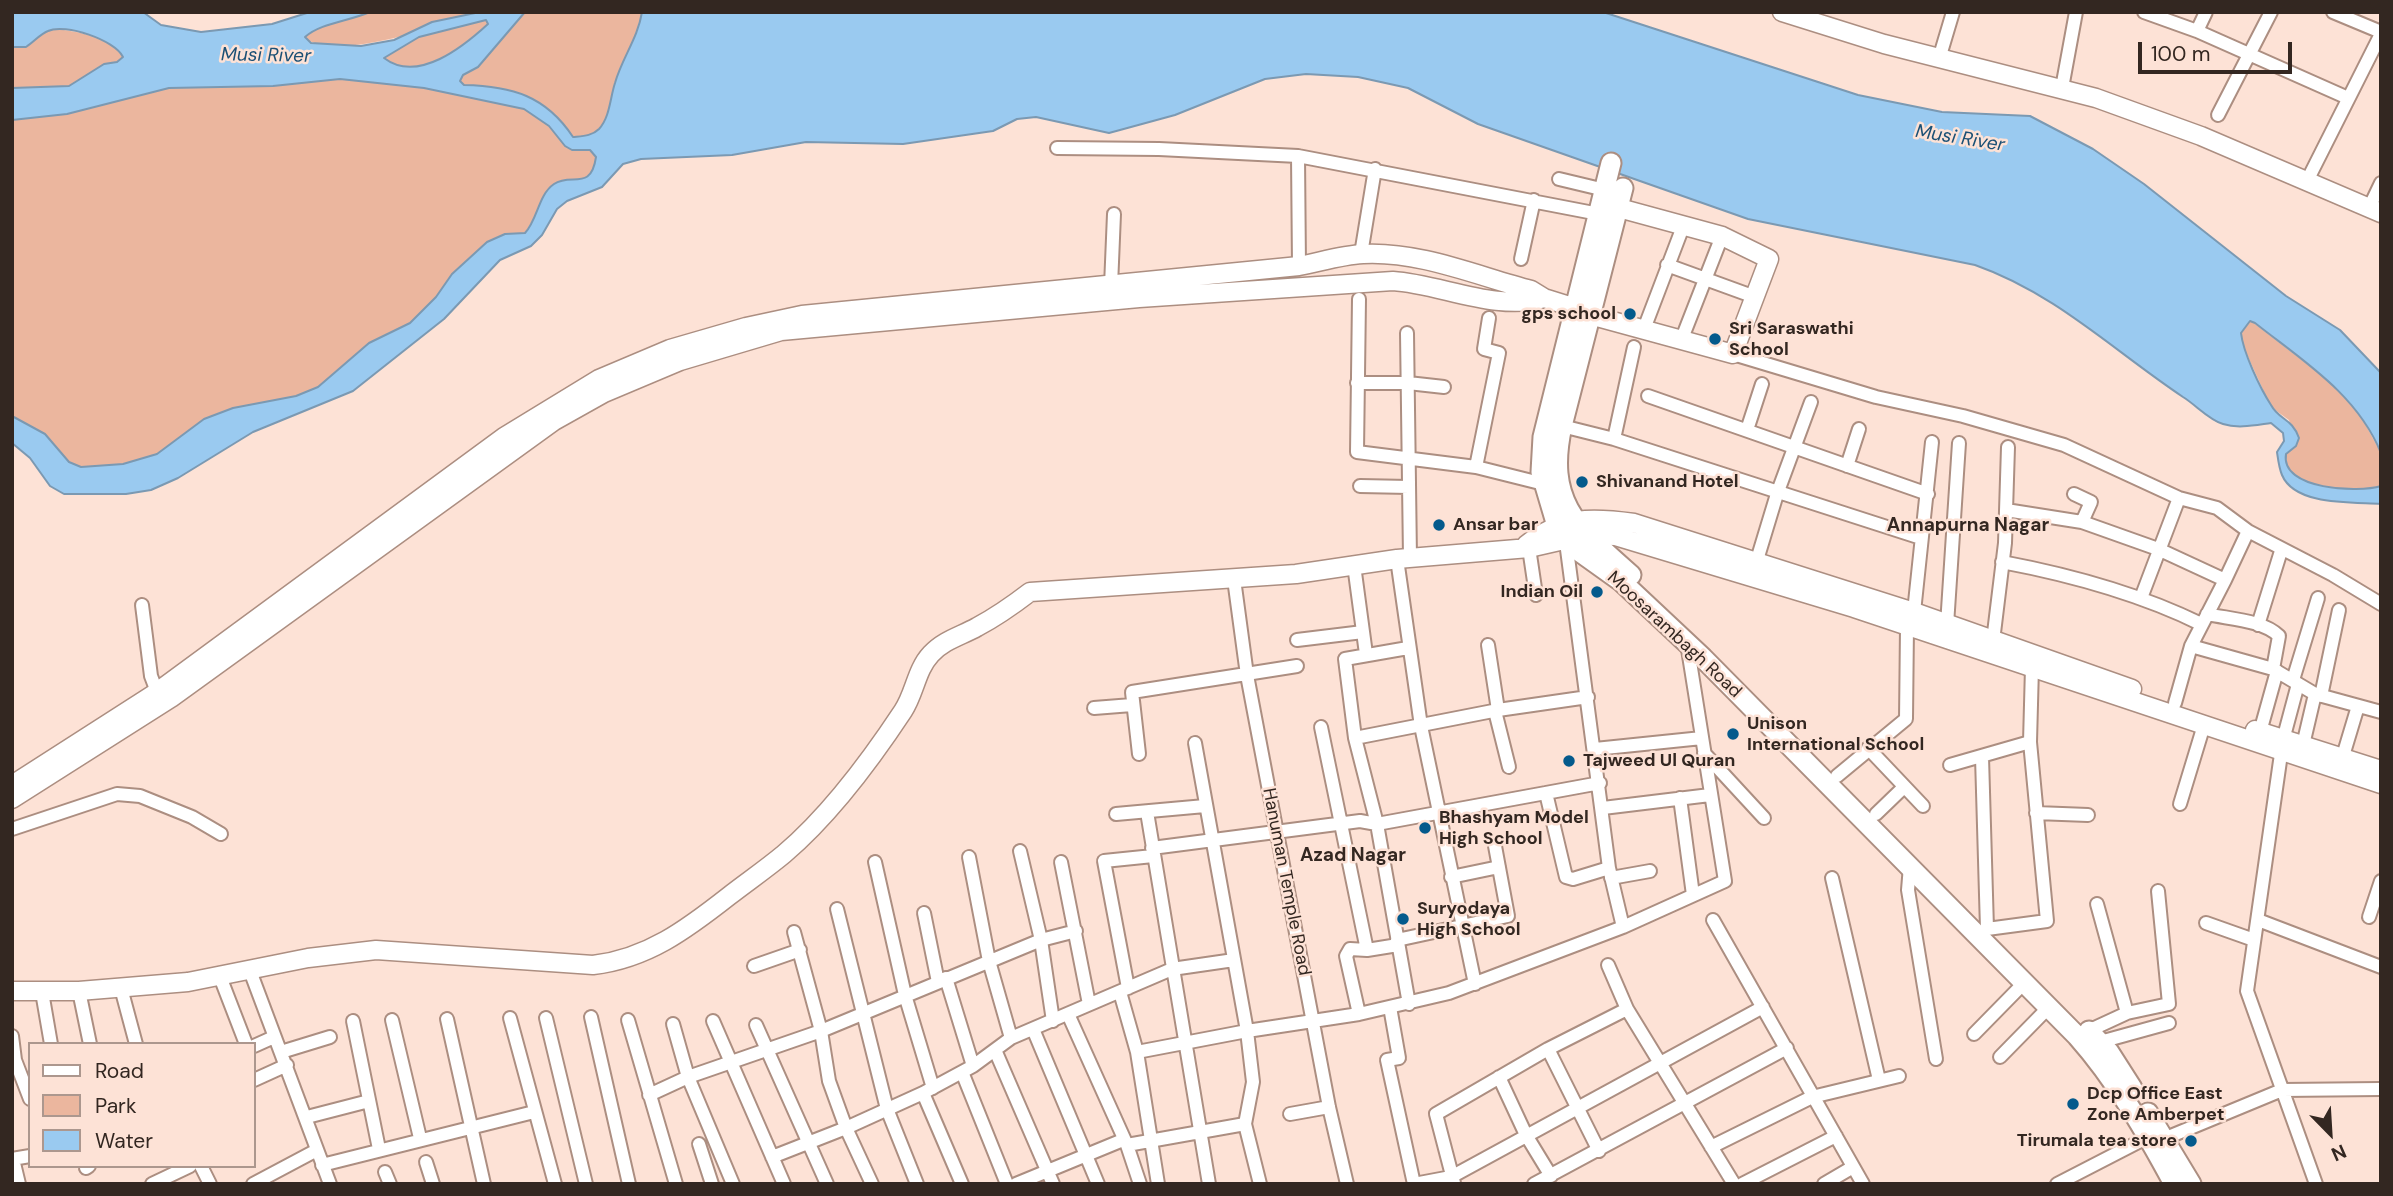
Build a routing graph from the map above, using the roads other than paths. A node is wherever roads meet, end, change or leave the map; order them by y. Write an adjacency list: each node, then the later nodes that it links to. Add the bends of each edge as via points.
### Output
1 (1782, 12): 8 (street)
2 (1953, 12): 13 (street)
3 (2076, 12): 14 (street)
4 (2144, 12): 10 (street)
5 (2206, 12): 10 (street)
6 (2272, 12): 12 (street)
7 (2333, 12): 9 (street)
8 (1800, 15): 13 (street)
9 (2353, 16): 11 (street)
10 (2197, 32): 12 (street)
11 (2381, 33): 15 (street)
12 (2248, 53): 15 (street); 16 (street)
13 (1939, 59): 14 (street)
14 (2062, 88): 22 (street)
15 (2348, 97): 22 (street)
16 (2218, 115)
17 (1057, 148): 18 (street)
18 (1298, 156): 20 (street); 35 (street)
19 (1611, 163): 24 (main road)
20 (1375, 169): 25 (street); 32 (street)
21 (1559, 178): 24 (street)
22 (2308, 179): 27 (street)
23 (2381, 183): 27 (street)
24 (1614, 189): 26 (main road); 29 (main road)
25 (1534, 200): 29 (street); 33 (street)
26 (1619, 208): 30 (street); 41 (main road)
27 (2375, 210)
28 (1114, 214): 37 (street)
29 (1600, 214): 41 (main road)
30 (1684, 225): 31 (street); 34 (street)
31 (1722, 236): 36 (street); 38 (street, via 1769,259)
32 (1361, 254): 35 (street); 39 (street, via 1401,255 1531,290)
33 (1521, 260)
34 (1668, 265): 36 (street); 43 (street)
35 (1299, 266): 37 (street)
36 (1704, 279): 38 (street); 45 (street)
37 (1111, 286): 111 (street, via 802,315 670,349 599,379 503,437)
38 (1755, 297): 47 (street)
39 (1544, 298): 41 (street); 111 (street, via 1528,302 1501,299 1393,281 834,325 739,341 680,360 554,421)
40 (1359, 299): 48 (street)
41 (1583, 312): 43 (street); 54 (main road); 65 (main road, via 1546,417 1541,461)
42 (1489, 318): 64 (street, via 1484,349 1499,354)
43 (1644, 329): 45 (street)
44 (1407, 333): 49 (street)
45 (1681, 341): 47 (street)
46 (1634, 347): 57 (street)
47 (1733, 354): 71 (street, via 1875,397 2064,445)
48 (1357, 383): 49 (street); 62 (street, via 1357,452)
49 (1408, 383): 51 (street); 62 (street)
50 (1762, 384): 56 (street)
51 (1444, 387)
52 (1648, 396): 56 (street)
53 (1811, 402): 61 (street)
54 (1562, 426): 57 (street); 74 (main road, via 1556,464)
55 (1859, 429): 63 (street)
56 (1747, 430): 61 (street)
57 (1614, 439): 68 (street)
58 (1932, 442): 69 (street)
59 (1959, 443): 95 (street)
60 (2008, 447): 72 (street)
61 (1794, 448): 63 (street); 68 (street)
62 (1408, 457): 64 (street); 67 (street)
63 (1847, 466): 69 (street)
64 (1476, 467): 65 (street)
65 (1544, 484): 74 (main road)
66 (1360, 486): 67 (street)
67 (1409, 488): 81 (street)
68 (1777, 494): 77 (street); 82 (street)
69 (1928, 494): 77 (street)
70 (2074, 494): 73 (street, via 2091,502)
71 (2179, 498): 75 (street, via 2217,508); 79 (street)
72 (2006, 510): 73 (street); 83 (street)
73 (2082, 522): 79 (street)
74 (1565, 529): 76 (main road, Moosarambagh Road); 78 (street); 82 (street, via 1606,519 1634,523); 100 (main road, Moosarambagh Road); 112 (street)
75 (2248, 531): 80 (street); 86 (street)
76 (1586, 535): 94 (street, via 1615,536 1854,608); 138 (main road, Moosarambagh Road, via 1682,621)
77 (1921, 538): 94 (street)
78 (1526, 548): 81 (street); 87 (street)
79 (2158, 549): 86 (street); 88 (street)
80 (2281, 551): 90 (street); 96 (street)
81 (1404, 559): 84 (street); 103 (street)
82 (1757, 560): 94 (street)
83 (2002, 562): 88 (street, via 2064,574); 99 (street)
84 (1354, 565): 85 (street); 97 (street)
85 (1234, 579): 108 (street, Hanuman Temple Road); 201 (street, via 1030,592 994,618 943,643 930,655 905,708 863,766 803,836 701,919 627,960 593,965 376,950)
86 (2225, 580): 93 (street)
87 (1536, 595)
88 (2141, 598): 93 (street)
89 (2318, 598): 109 (street)
90 (2381, 604)
91 (142, 605): 111 (street, via 151,676)
92 (2339, 610): 110 (street)
93 (2204, 619): 96 (street); 102 (street)
94 (1910, 620): 95 (street); 106 (street); 129 (street, via 1906,719)
95 (1947, 625): 99 (street)
96 (2258, 625): 107 (street, via 2279,636)
97 (1363, 632): 98 (street); 104 (street)
98 (1297, 640)
99 (1993, 641): 113 (street)
100 (1687, 643): 124 (street); 170 (main road, Moosarambagh Road)
101 (1488, 645): 117 (street)
102 (2191, 646): 107 (street); 113 (street)
103 (1408, 648): 104 (street); 120 (street)
104 (1366, 654): 123 (street, via 1345,659)
105 (1297, 666): 108 (street)
106 (2032, 667): 119 (street); 125 (street)
107 (2275, 670): 109 (street); 122 (street)
108 (1247, 675): 114 (street, via 1132,692); 161 (street, Hanuman Temple Road)
109 (2295, 682): 110 (street); 128 (street)
110 (2318, 695): 115 (street); 127 (street)
111 (160, 698): 141 (street); 146 (street)
112 (1588, 698): 117 (street); 130 (street)
113 (2175, 703): 122 (street)
114 (1132, 705): 116 (street); 132 (street)
115 (2358, 706): 118 (street); 133 (street)
116 (1094, 708)
117 (1496, 711): 120 (street); 136 (street)
118 (2381, 712)
119 (2204, 725): 128 (street); 147 (street)
120 (1421, 726): 123 (street); 151 (street)
121 (1321, 727): 158 (street)
122 (2260, 732): 128 (street)
123 (1354, 738): 159 (street)
124 (1702, 738): 130 (street); 131 (street)
125 (2030, 742): 134 (street); 153 (street)
126 (1195, 743): 148 (street)
127 (2303, 745): 128 (street); 133 (street)
128 (2283, 746): 140 (street); 184 (street)
129 (1868, 748): 138 (street); 142 (street)
130 (1595, 749): 139 (street)
131 (1704, 753): 144 (street); 157 (street)
132 (1139, 754)
133 (2343, 756): 137 (street)
134 (1982, 757): 135 (street); 188 (street)
135 (1950, 765)
136 (1508, 767)
137 (2381, 770)
138 (1837, 776): 155 (main road, Moosarambagh Road)
139 (1600, 783): 143 (street); 150 (street)
140 (2381, 783)
141 (12, 785)
142 (1904, 787): 149 (street); 155 (street)
143 (1546, 793): 151 (street); 173 (street, via 1568,879)
144 (1710, 794): 145 (street); 178 (street, via 1725,881)
145 (1680, 798): 150 (street); 178 (street)
146 (12, 799)
147 (2180, 804)
148 (1205, 806): 152 (street); 163 (street)
149 (1923, 806)
150 (1603, 808): 173 (street)
151 (1440, 811): 159 (street); 174 (street)
152 (1147, 812): 154 (street); 166 (street)
153 (2036, 813): 156 (street); 188 (street, via 2047,922)
154 (1116, 814)
155 (1876, 814): 188 (main road, Moosarambagh Road)
156 (2088, 815)
157 (1764, 818)
158 (1339, 824): 159 (street); 161 (street); 195 (street)
159 (1377, 824): 193 (street)
160 (12, 829): 162 (street, via 117,794 140,796)
161 (1278, 833): 163 (street); 229 (street, Hanuman Temple Road)
162 (221, 834)
163 (1211, 839): 166 (street); 196 (street)
164 (1495, 846): 171 (street)
165 (1020, 852): 191 (street)
166 (1153, 852): 202 (street); 208 (street, via 1104,861)
167 (969, 857): 197 (street)
168 (875, 862): 212 (street)
169 (1061, 862): 189 (street)
170 (1910, 866): 205 (main road, Moosarambagh Road); 258 (street, via 1908,890)
171 (1499, 867): 174 (street); 186 (street, via 1508,916)
172 (1650, 871): 173 (street)
173 (1610, 874): 187 (street)
174 (1451, 877): 186 (street)
175 (1832, 878): 267 (street)
176 (2381, 881): 182 (street)
177 (2158, 891): 219 (street, via 2169,1004)
178 (1693, 895): 187 (street)
179 (2097, 904): 219 (street)
180 (837, 909): 222 (street)
181 (924, 913): 204 (street)
182 (2369, 917)
183 (1713, 920): 216 (street)
184 (2258, 920): 192 (street); 200 (street)
185 (2206, 923): 192 (street)
186 (1461, 925): 193 (street); 206 (street)
187 (1623, 927): 206 (street)
188 (1987, 929): 241 (main road, Moosarambagh Road)
189 (1076, 931): 191 (street); 213 (street)
190 (794, 932): 194 (street)
191 (1041, 940): 197 (street); 232 (street)
192 (2254, 940): 270 (street, via 2247,991)
193 (1397, 943): 195 (street); 214 (street)
194 (800, 950): 199 (street); 237 (street)
195 (1367, 950): 221 (street, via 1350,949 1346,956)
196 (1234, 960): 202 (street); 238 (street)
197 (989, 961): 204 (street); 244 (street)
198 (1608, 965): 218 (street)
199 (754, 966)
200 (2381, 967)
201 (248, 968): 203 (street); 242 (street)
202 (1172, 969): 208 (street); 249 (street)
203 (219, 974): 207 (street, via 188,982); 248 (street)
204 (942, 980): 212 (street); 262 (street)
205 (2025, 982): 217 (main road, Moosarambagh Road); 239 (street)
206 (1475, 984): 214 (street)
207 (121, 988): 209 (street); 247 (street)
208 (1124, 990): 213 (street); 256 (street)
209 (79, 991): 211 (street); 246 (street)
210 (12, 992): 211 (street)
211 (41, 992): 245 (street)
212 (905, 995): 222 (street); 269 (street)
213 (1089, 1004): 220 (street)
214 (1409, 1004): 215 (street)
215 (1390, 1007): 221 (street); 336 (street, via 1399,1058 1387,1060)
216 (1763, 1007): 251 (street); 260 (street)
217 (2049, 1007): 257 (street); 287 (main road, Moosarambagh Road)
218 (1627, 1009): 252 (street); 260 (street)
219 (2127, 1013): 241 (street)
220 (1068, 1014): 232 (street); 292 (street)
221 (1359, 1014): 229 (street)
222 (861, 1015): 237 (street); 278 (street)
223 (591, 1017): 320 (street)
224 (510, 1018): 279 (street)
225 (546, 1018): 319 (street)
226 (392, 1020): 289 (street)
227 (447, 1020): 283 (street)
228 (628, 1020): 272 (street)
229 (1312, 1020): 238 (street); 276 (street, Hanuman Temple Road)
230 (353, 1021): 274 (street)
231 (713, 1021): 259 (street)
232 (1053, 1021): 236 (street)
233 (2169, 1023): 241 (street)
234 (673, 1024): 264 (street)
235 (756, 1025): 253 (street)
236 (1034, 1029): 244 (street); 298 (street)
237 (821, 1031): 253 (street); 284 (street, via 829,1081)
238 (1247, 1031): 249 (street); 281 (street, via 1253,1082)
239 (1973, 1034)
240 (12, 1036): 271 (street, via 15,1060)
241 (2094, 1036): 287 (main road, Moosarambagh Road)
242 (274, 1037): 250 (street); 255 (street)
243 (330, 1037): 255 (street)
244 (1011, 1038): 254 (street)
245 (51, 1042)
246 (90, 1042)
247 (135, 1042)
248 (245, 1042)
249 (1187, 1042): 256 (street); 285 (street)
250 (256, 1045)
251 (1787, 1048): 273 (street); 275 (street)
252 (1548, 1049): 265 (street); 277 (street)
253 (766, 1050): 259 (street); 291 (street)
254 (995, 1050): 262 (street); 307 (street)
255 (281, 1052): 261 (street)
256 (1137, 1052): 290 (street)
257 (2000, 1057)
258 (1936, 1059)
259 (731, 1062): 264 (street); 299 (street)
260 (1662, 1063): 275 (street); 277 (street)
261 (287, 1065): 266 (street); 282 (street)
262 (967, 1069): 269 (street); 329 (street)
263 (1899, 1076): 267 (street)
264 (688, 1077): 272 (street); 323 (street)
265 (1499, 1077): 286 (street); 308 (street, via 1436,1114)
266 (256, 1079)
267 (1879, 1080): 273 (street)
268 (2381, 1089): 270 (street)
269 (928, 1090): 278 (street); 328 (street)
270 (2282, 1090): 287 (street); 310 (street)
271 (28, 1094)
272 (649, 1095): 321 (street)
273 (1812, 1097): 288 (street); 294 (street)
274 (369, 1101): 282 (street); 295 (street)
275 (1687, 1105): 294 (street); 297 (street)
276 (1329, 1107): 280 (street); 335 (street, Hanuman Temple Road)
277 (1578, 1108): 286 (street); 297 (street)
278 (887, 1109): 284 (street); 327 (street)
279 (534, 1112): 283 (street); 318 (street)
280 (1290, 1114)
281 (1251, 1115): 285 (street); 334 (street)
282 (307, 1117): 296 (street)
283 (471, 1126): 289 (street); 317 (street)
284 (846, 1128): 291 (street); 326 (street)
285 (1200, 1132): 290 (street); 333 (street)
286 (1526, 1135): 306 (street); 308 (street)
287 (2159, 1135): 342 (street); 343 (main road, Moosarambagh Road); 344 (main road, Moosarambagh Road)
288 (1836, 1136): 303 (street); 339 (street)
289 (420, 1138): 295 (street)
290 (1151, 1140): 292 (street); 311 (street)
291 (809, 1142): 299 (street); 325 (street)
292 (1125, 1142): 298 (street); 332 (street)
293 (699, 1144): 322 (street)
294 (1711, 1147): 338 (street)
295 (379, 1149): 302 (street)
296 (317, 1150): 302 (street); 309 (street)
297 (1599, 1152): 306 (street)
298 (1085, 1155): 307 (street); 331 (street)
299 (772, 1157): 324 (street)
300 (13, 1159): 312 (street)
301 (426, 1162): 316 (street)
302 (322, 1165): 315 (street)
303 (1853, 1167): 340 (street); 341 (street)
304 (186, 1168): 313 (street)
305 (202, 1168): 314 (street)
306 (1551, 1176): 337 (street)
307 (1051, 1177): 330 (street)
308 (1452, 1180): 336 (street)
309 (262, 1182)
310 (2312, 1182)
311 (1156, 1183)
312 (19, 1184)
313 (152, 1184)
314 (210, 1184)
315 (330, 1184)
316 (433, 1184)
317 (484, 1184)
318 (555, 1184)
319 (586, 1184)
320 (629, 1184)
321 (676, 1184)
322 (712, 1184)
323 (733, 1184)
324 (784, 1184)
325 (827, 1184)
326 (872, 1184)
327 (917, 1184)
328 (962, 1184)
329 (1007, 1184)
330 (1016, 1184)
331 (1098, 1184)
332 (1140, 1184)
333 (1209, 1184)
334 (1260, 1184)
335 (1347, 1184)
336 (1414, 1184)
337 (1534, 1184)
338 (1734, 1184)
339 (1742, 1184)
340 (1824, 1184)
341 (1863, 1184)
342 (2057, 1184)
343 (2174, 1184)
344 (2191, 1184)

